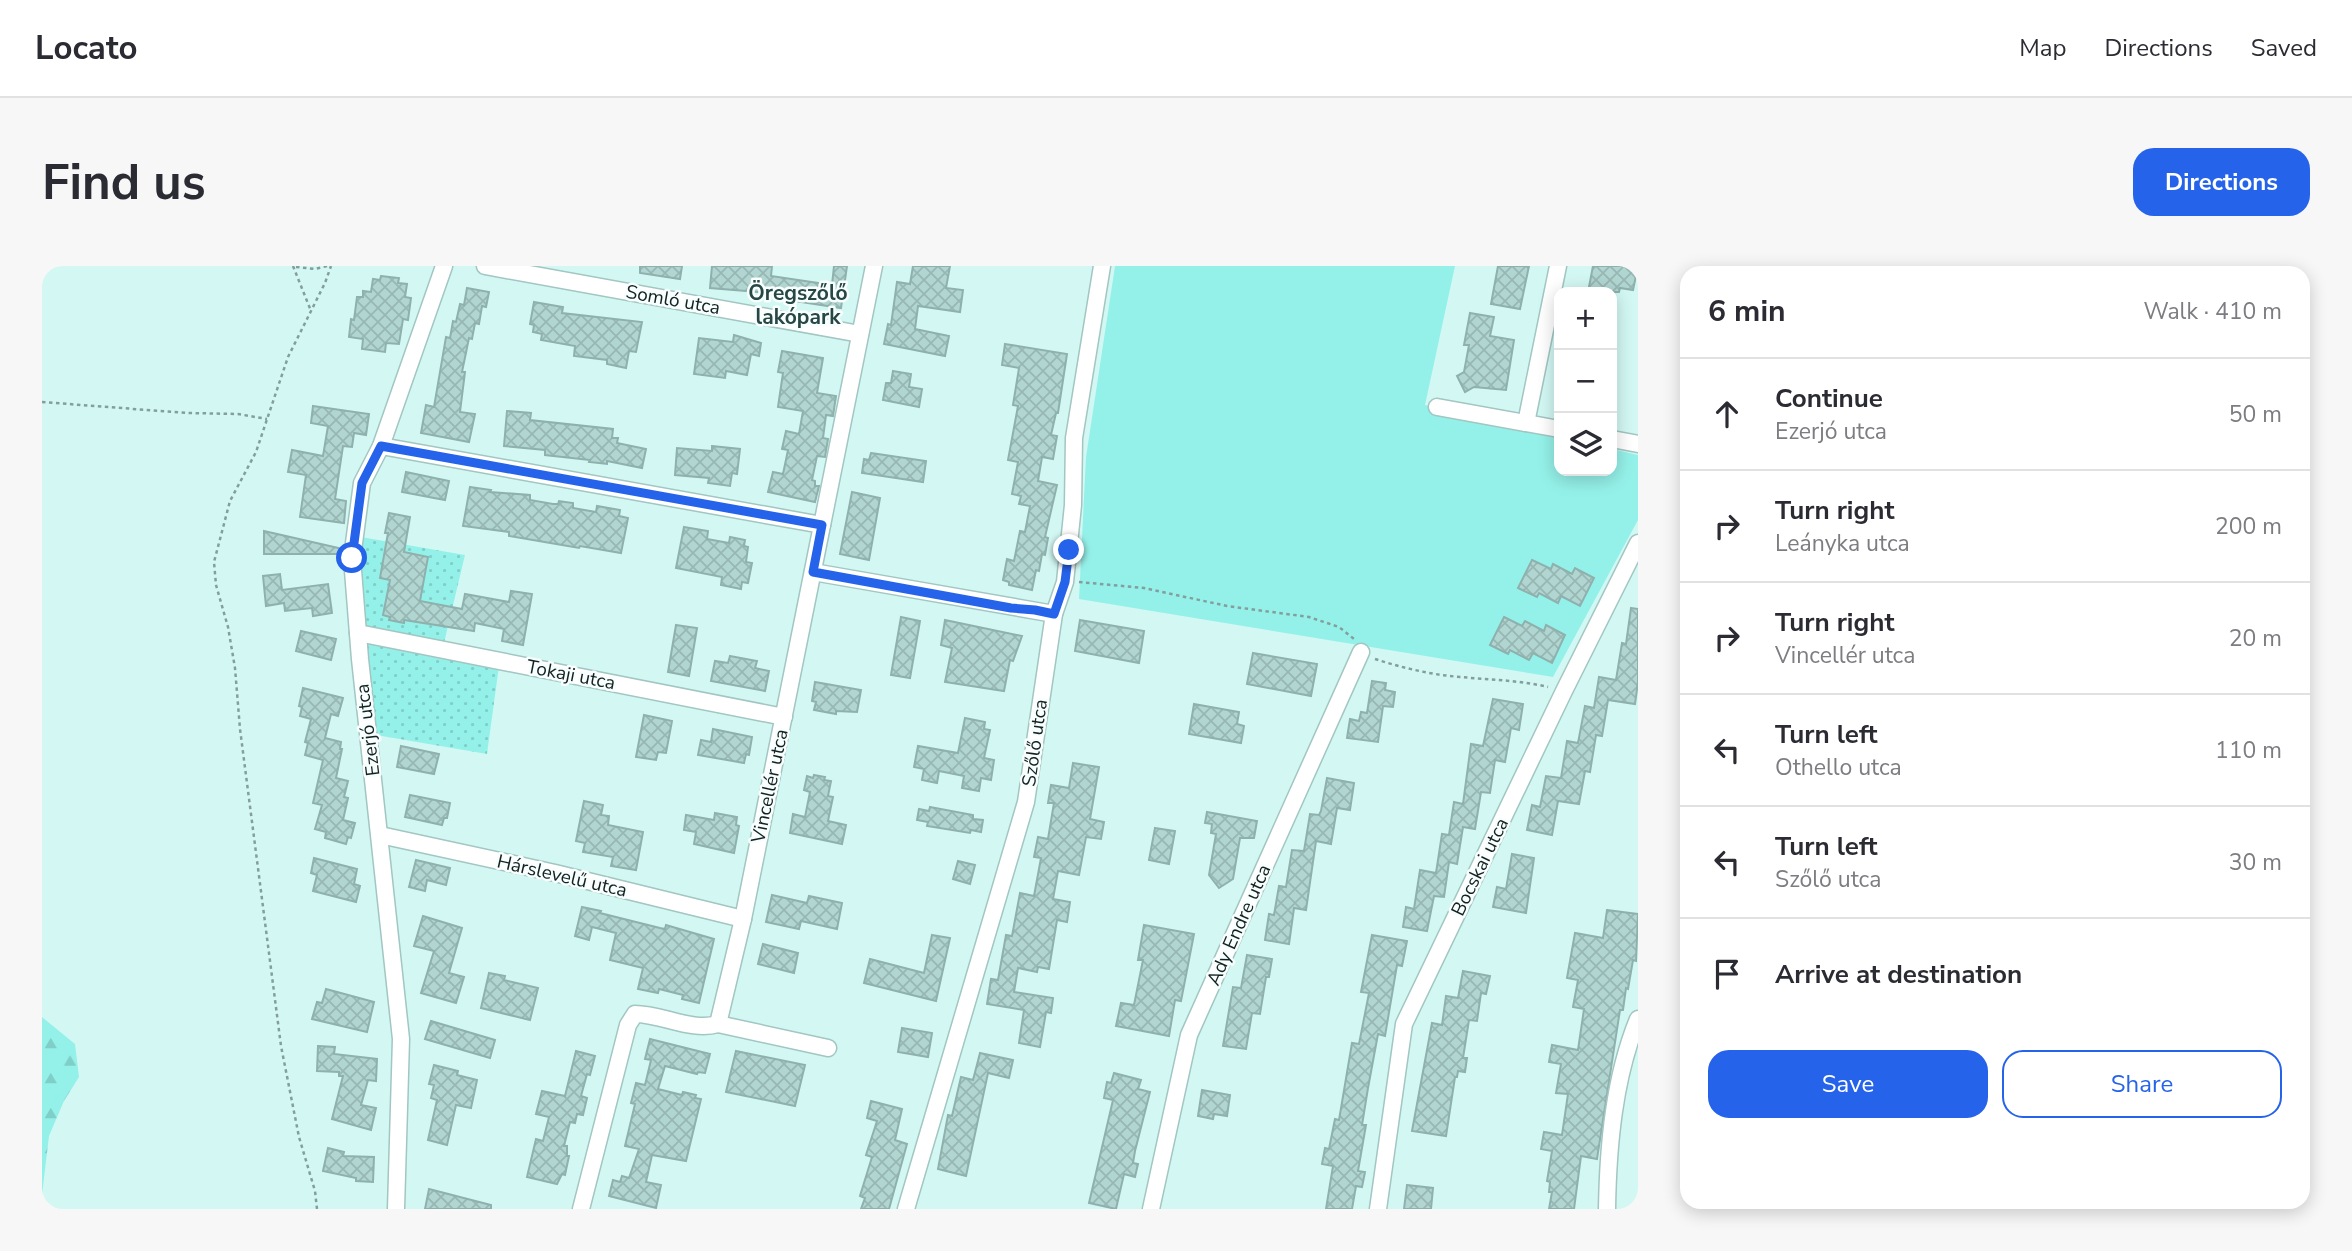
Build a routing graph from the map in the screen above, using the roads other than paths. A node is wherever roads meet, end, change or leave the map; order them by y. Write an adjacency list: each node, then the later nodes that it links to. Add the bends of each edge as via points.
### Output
1 (444, 266): 12 (street, Ezerjó utca)
2 (485, 266): 6 (street, Somló utca)
3 (874, 266): 6 (street, Vincellér utca)
4 (1102, 266): 16 (street, Szőlő utca, via 1074,438 1065,582)
5 (1558, 266): 8 (street)
6 (860, 334): 13 (street, Vincellér utca)
7 (1437, 407): 8 (street)
8 (1526, 423): 9 (street)
9 (1554, 428)
10 (1617, 440): 11 (street)
11 (1638, 444)
12 (381, 446): 13 (street); 17 (street, Ezerjó utca, via 362,483 352,558)
13 (822, 525): 15 (street, Vincellér utca)
14 (1638, 543): 29 (street, Bocskai utca, via 1404,1024)
15 (813, 572): 16 (street); 19 (street, Vincellér utca)
16 (1054, 614): 27 (street, Szőlő utca, via 1026,802)
17 (358, 633): 19 (street, Tokaji utca); 20 (street, Ezerjó utca)
18 (1361, 652): 28 (street, Ady Endre utca, via 1189,1035)
19 (784, 717): 21 (street, Vincellér utca)
20 (380, 835): 21 (street, Hárslevelű utca); 25 (street, Ezerjó utca, via 401,1039)
21 (743, 919): 23 (street, Vincellér utca)
22 (1638, 1019): 30 (street, via 1621,1075 1607,1160)
23 (718, 1024): 24 (street); 26 (street, via 707,1027 635,1014 628,1026)
24 (828, 1048)
25 (396, 1209)
26 (581, 1209)
27 (906, 1209)
28 (1151, 1209)
29 (1378, 1209)
30 (1607, 1209)

